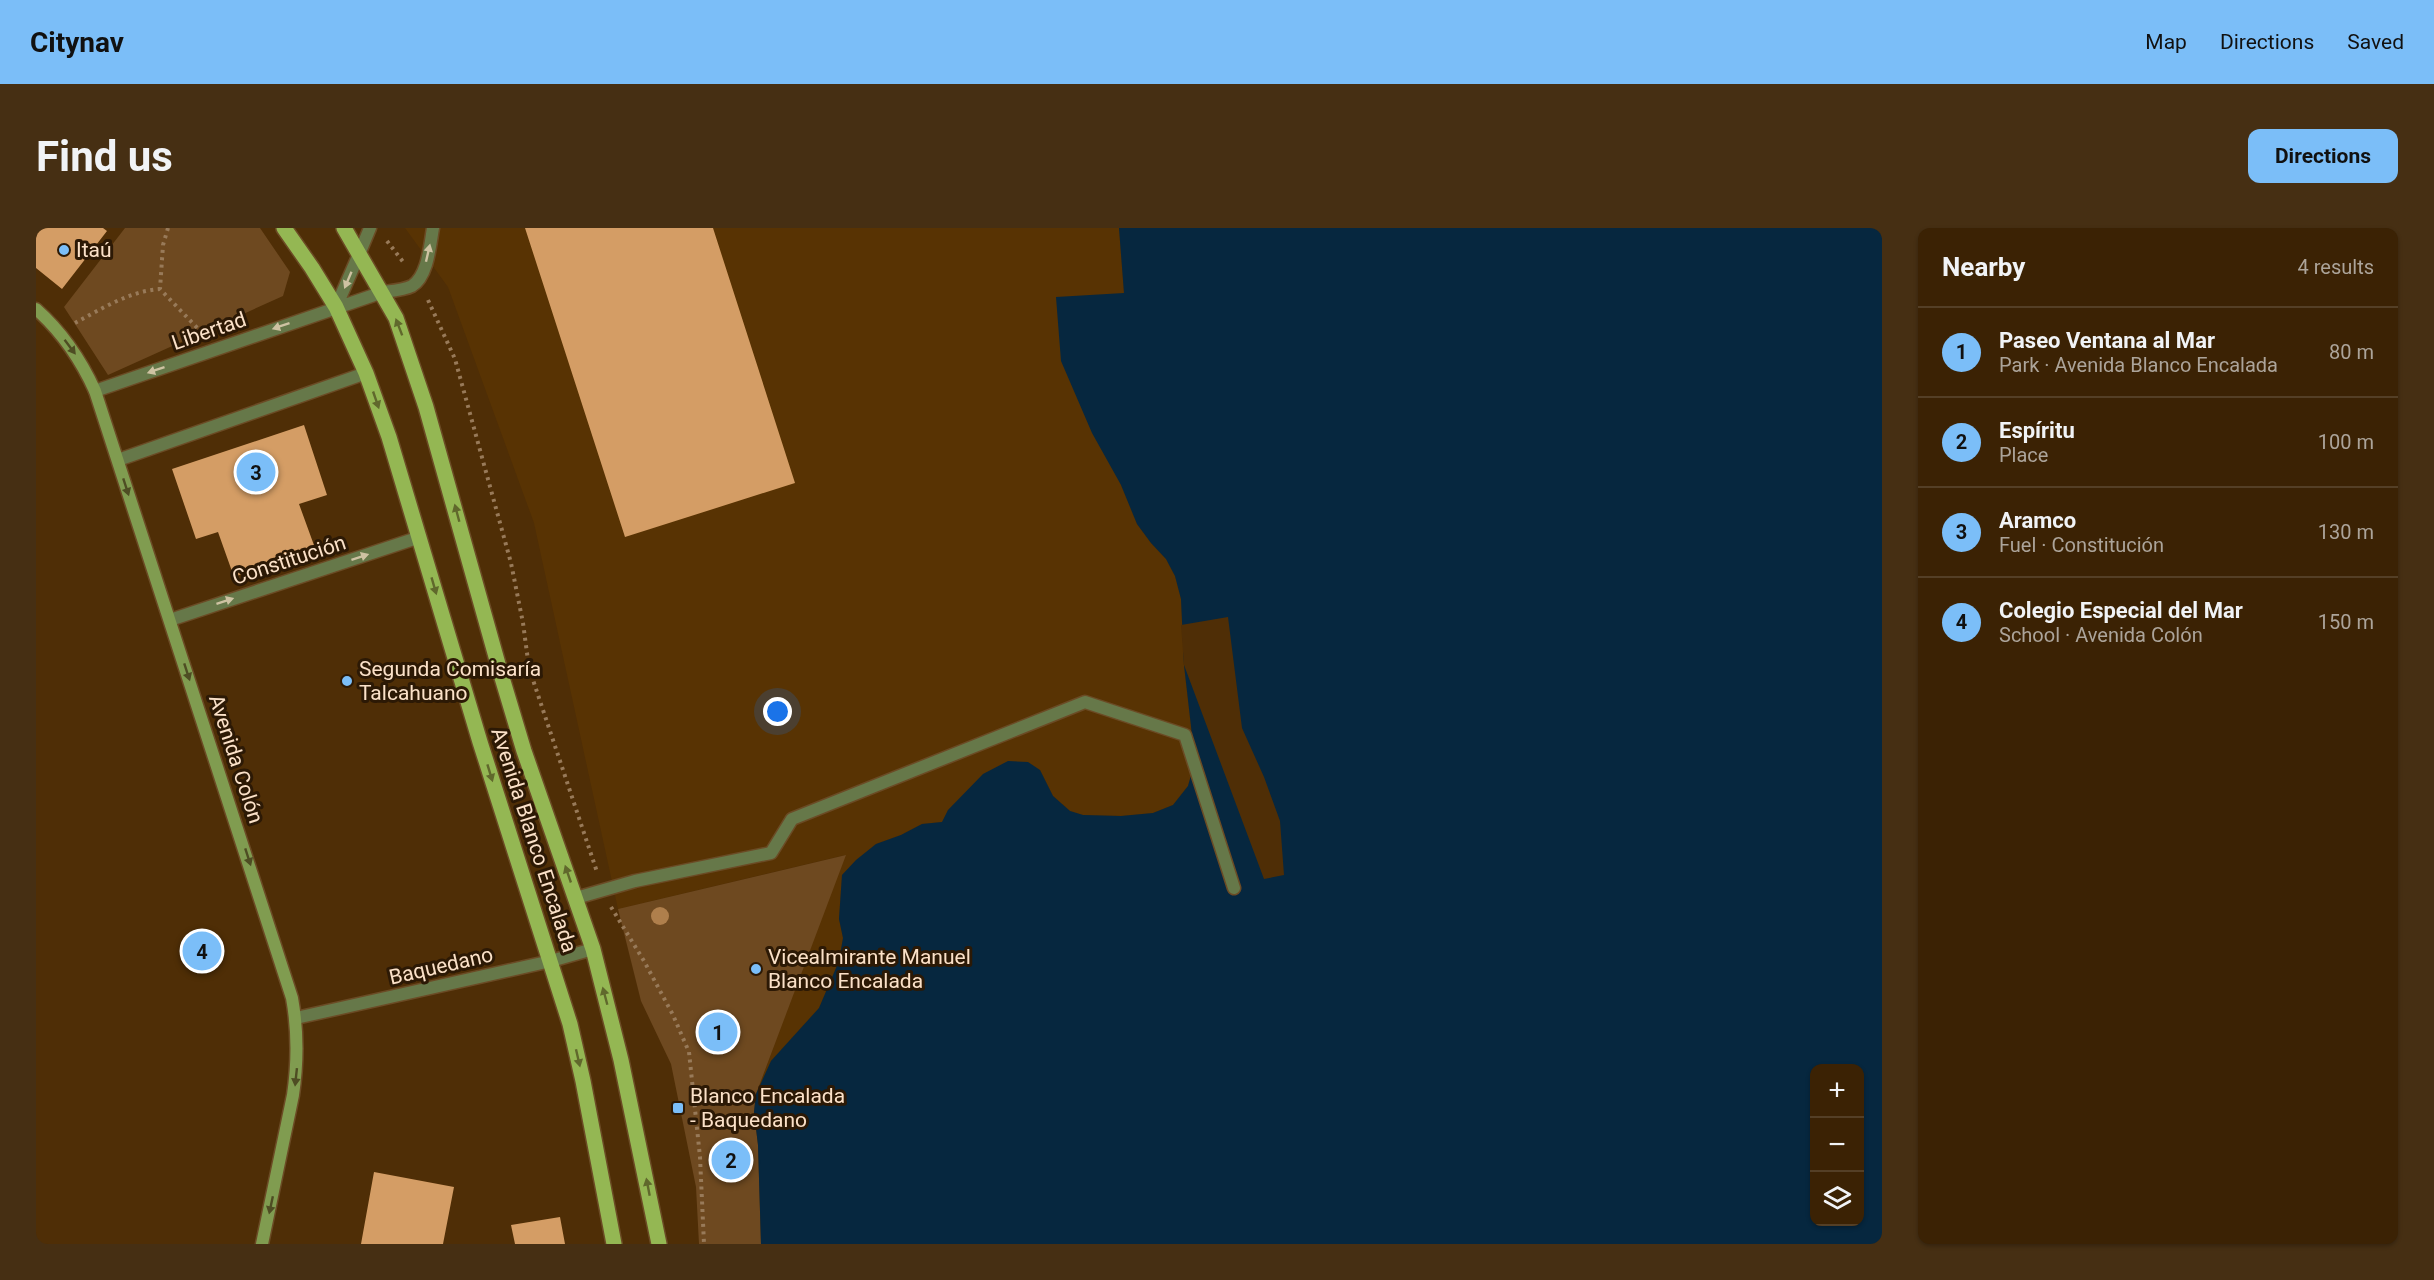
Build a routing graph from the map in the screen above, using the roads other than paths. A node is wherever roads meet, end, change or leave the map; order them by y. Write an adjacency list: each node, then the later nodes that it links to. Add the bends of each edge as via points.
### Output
1 (284, 228): 7 (main road, Avenida Blanco Encalada)
2 (344, 228): 5 (main road, Avenida Blanco Encalada)
3 (370, 228): 5 (street)
4 (433, 228): 6 (street, Libertad, one-way to 4, via 411,287 417,280 424,268)
5 (360, 252): 6 (main road, Avenida Blanco Encalada); 7 (street, one-way to 7)
6 (383, 292): 7 (street, Libertad); 15 (main road, Avenida Blanco Encalada, one-way to 6, via 524,751 408,349)
7 (336, 307): 9 (main road, Avenida Blanco Encalada); 10 (street, Libertad, one-way to 10)
8 (36, 309): 10 (main road, Avenida Colón, one-way to 10, via 80,361)
9 (366, 373): 11 (street); 12 (main road, Avenida Blanco Encalada, one-way to 12)
10 (95, 391): 11 (main road, Avenida Colón)
11 (117, 460): 13 (main road, Avenida Colón, one-way to 13)
12 (420, 537): 13 (street, Constitución, one-way to 12); 17 (main road, Avenida Blanco Encalada, one-way to 17, via 480,742)
13 (170, 620): 18 (main road, Avenida Colón, one-way to 18, via 286,974)
14 (1234, 888): 15 (street, via 1185,735 1085,702 792,819 771,853 635,881)
15 (576, 898): 16 (main road, Avenida Blanco Encalada)
16 (593, 949): 17 (street, Baquedano); 21 (main road, Avenida Blanco Encalada, one-way to 16, via 621,1060)
17 (551, 962): 18 (street, Baquedano); 20 (main road, Avenida Blanco Encalada, one-way to 20, via 583,1081)
18 (296, 1018): 19 (main road, Avenida Colón, one-way to 19, via 298,1047 293,1095)
19 (262, 1244)
20 (614, 1244)
21 (659, 1244)

